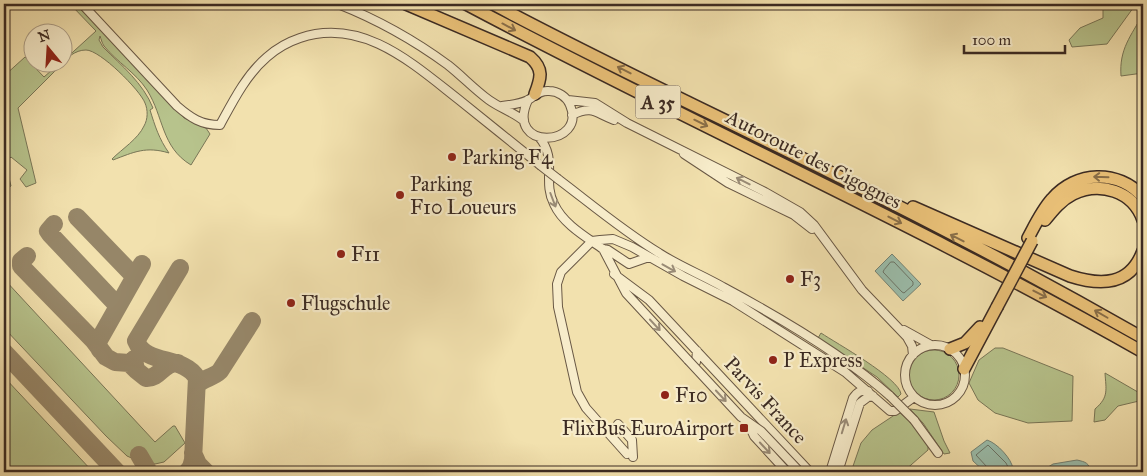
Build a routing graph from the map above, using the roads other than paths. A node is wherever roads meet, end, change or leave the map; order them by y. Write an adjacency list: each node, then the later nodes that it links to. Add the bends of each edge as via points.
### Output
1 (82, 4): 40 (street, bridge, via 177,106 207,125 220,125 253,71 268,56 293,41 318,33 338,32 382,45 415,65 618,225 659,253 786,322 861,373 914,420)
2 (338, 4): 8 (street, via 418,45 489,100)
3 (406, 4): 6 (highway, via 530,56 540,71 540,81)
4 (466, 4): 32 (highway, Autoroute des Cigognes / A 35, one-way to 32, via 1021,284)
5 (493, 4): 14 (highway, Autoroute des Cigognes / A 35, one-way to 5)
6 (532, 97): 7 (street, via 549,90); 8 (street); 10 (street)
7 (568, 100): 9 (street); 11 (street, via 594,103)
8 (502, 106): 10 (street)
9 (572, 115): 11 (street, via 590,110); 12 (street, via 571,123 562,134 554,138)
10 (524, 121): 12 (street)
11 (627, 123): 13 (street)
12 (539, 138): 21 (street, one-way to 21, via 548,151 553,204 572,226)
13 (672, 146): 15 (street, one-way to 13); 16 (street)
14 (853, 183): 23 (highway, via 1088,282 1104,283 1122,277 1135,266); 28 (highway, Autoroute des Cigognes / A 35, one-way to 14)
15 (765, 192): 16 (street); 20 (street, via 800,212)
16 (750, 194): 20 (street, via 794,215)
17 (1143, 197): 19 (highway, one-way to 19, via 1128,185 1109,178 1074,182 1051,199)
18 (1143, 220): 19 (highway, via 1137,208 1119,192 1105,188 1087,189 1058,205)
19 (1030, 239): 26 (highway, bridge)
20 (824, 240): 27 (street, via 862,290)
21 (592, 241): 22 (street); 24 (street, via 613,239); 39 (street, via 559,276 558,306 577,392 586,408 630,456 632,440)
22 (603, 249): 24 (street, via 629,264); 25 (street)
23 (1143, 251)
24 (649, 257): 36 (street, one-way to 36, via 772,325 845,372)
25 (614, 274): 31 (street, Parvis France, via 649,300); 34 (street, one-way to 34, via 629,297)
26 (995, 306): 30 (highway, via 970,339); 35 (highway)
27 (896, 324): 29 (street); 33 (street, via 910,341)
28 (1143, 338)
29 (931, 345): 30 (street); 33 (street)
30 (950, 349): 35 (street)
31 (697, 351): 34 (street); 43 (street, Parvis France)
32 (1143, 352)
33 (913, 355): 37 (street, via 905,376)
34 (692, 361): 38 (street, one-way to 38, bridge)
35 (964, 369): 37 (street, via 961,390 950,401 932,405)
36 (871, 394): 37 (street, via 890,411); 44 (street, one-way to 36, via 852,398 861,390); 45 (street, via 860,404)
37 (914, 397)
38 (747, 421): 41 (street, one-way to 41, bridge, via 754,436); 42 (street, bridge, via 761,431)
39 (618, 424)
40 (938, 453)
41 (787, 472)
42 (800, 472)
43 (810, 472)
44 (830, 472)
45 (838, 472)

